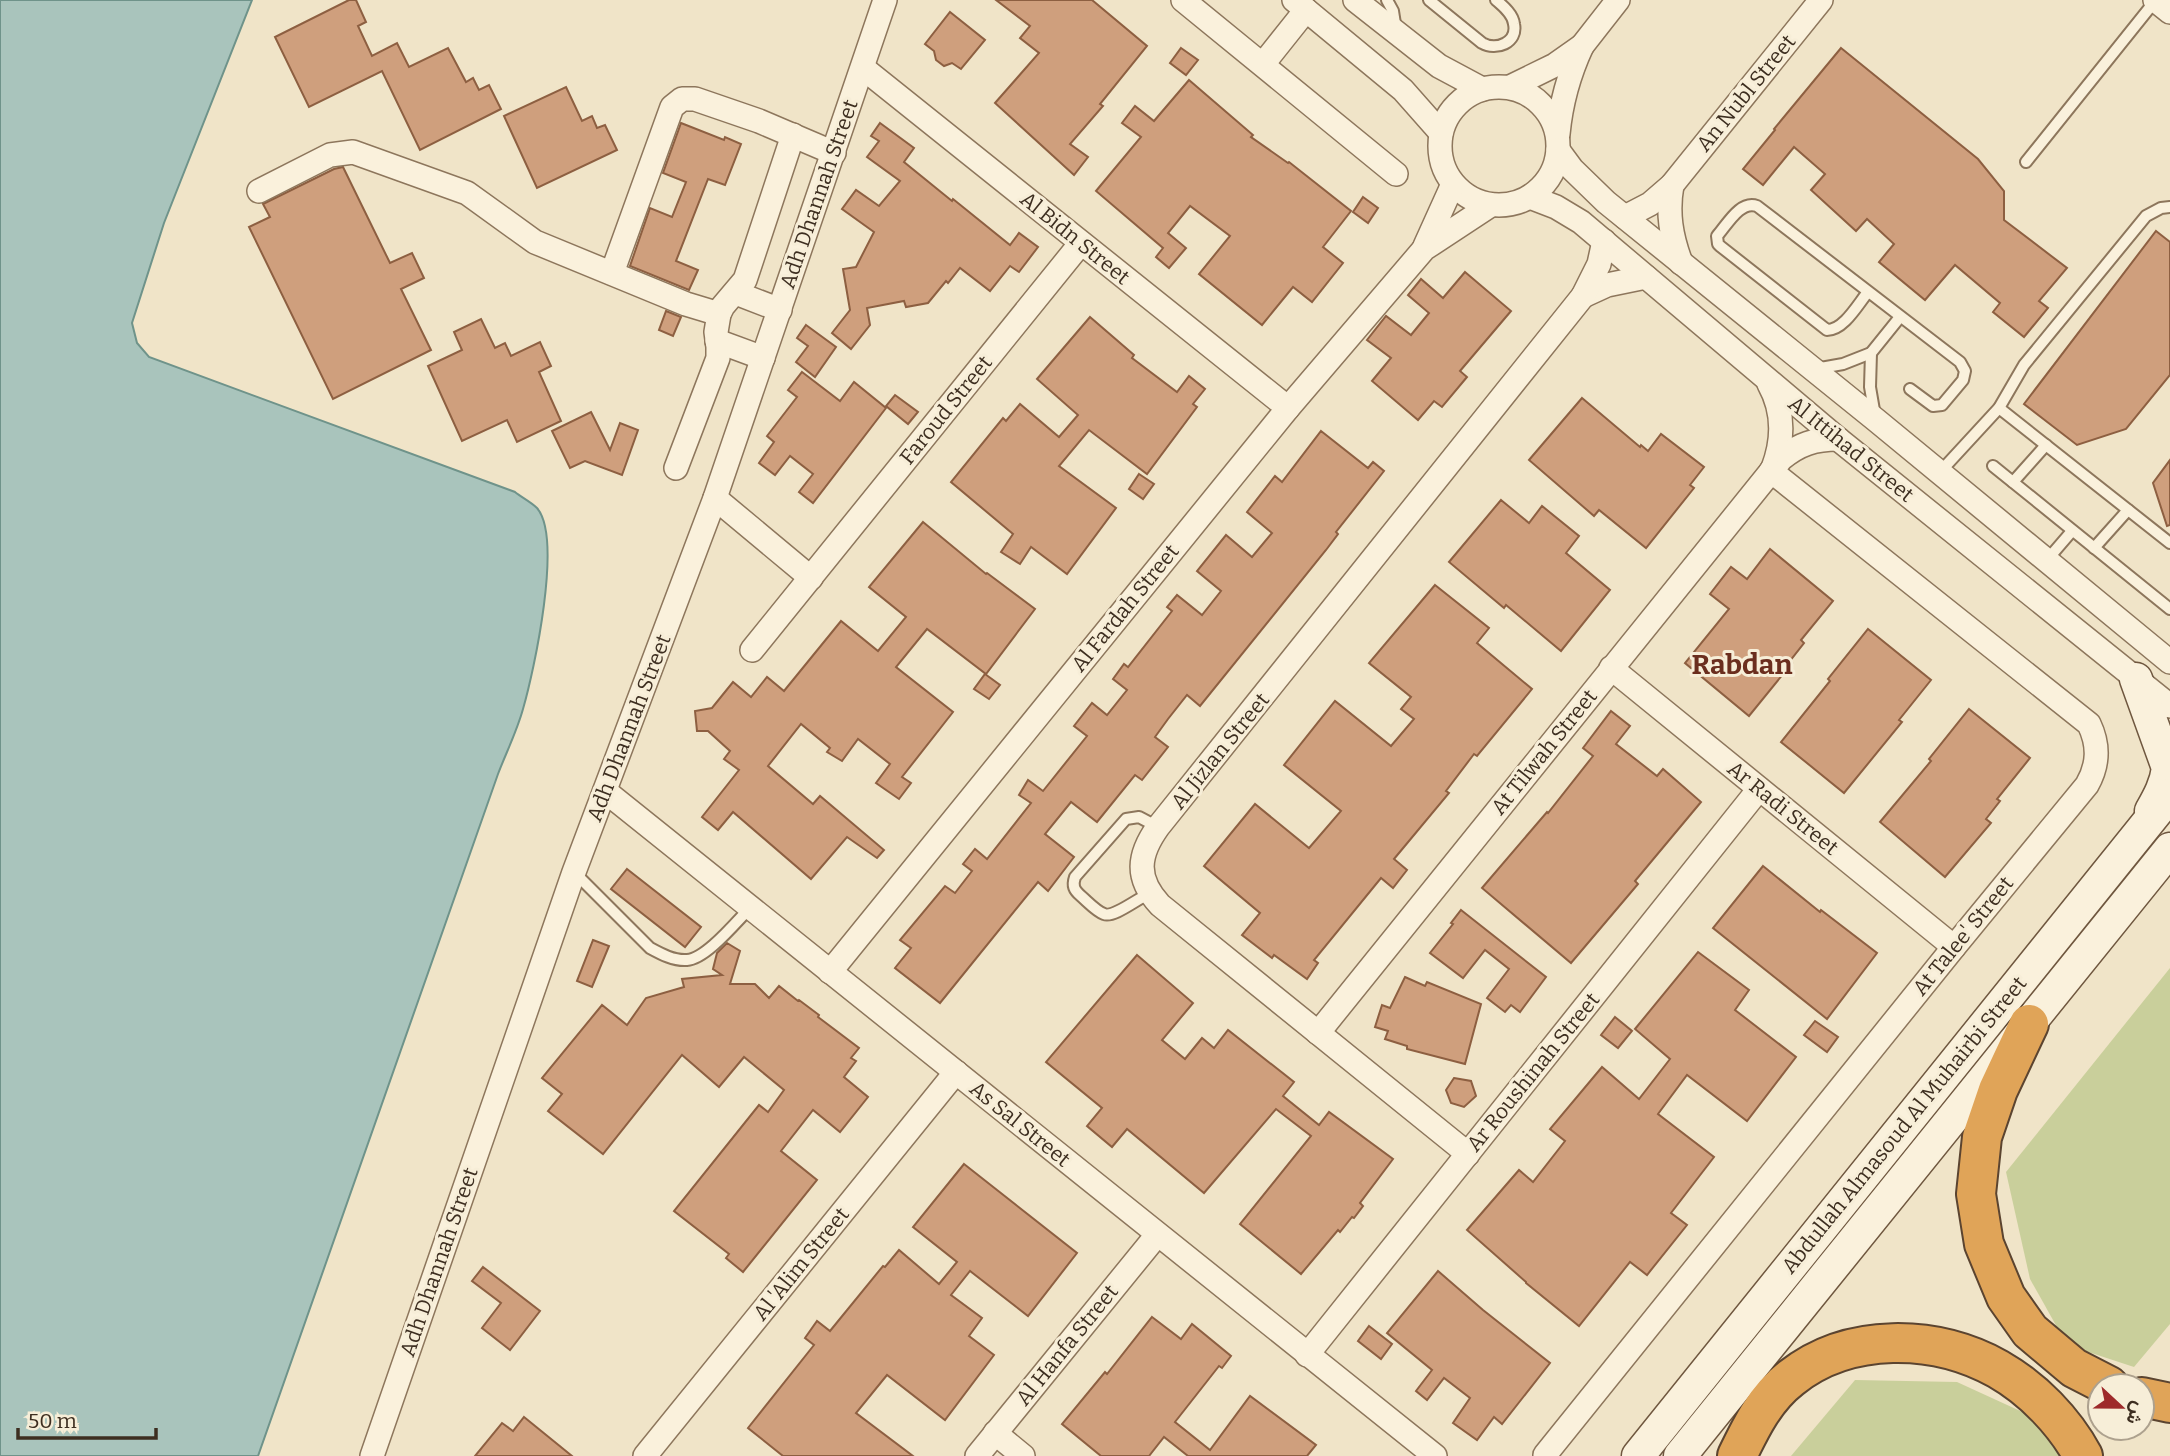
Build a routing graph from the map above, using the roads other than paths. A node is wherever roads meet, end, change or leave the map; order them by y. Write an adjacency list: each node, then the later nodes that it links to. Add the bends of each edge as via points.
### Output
1 (885, 0): 15 (street, Adh Dhannah Street)
2 (1183, 0): 14 (street)
3 (1354, 0): 12 (street)
4 (1387, 0): 12 (lane)
5 (1429, 0): 6 (lane, via 1491,48 1504,44 1515,29 1509,13)
6 (1496, 0)
7 (1821, 0): 25 (street, An Nubl Street)
8 (2155, 0): 11 (street); 22 (lane)
9 (1300, 5): 14 (street); 18 (street, via 1403,90)
10 (1611, 5): 13 (street)
11 (2170, 12)
12 (1396, 33): 17 (street, via 1439,66)
13 (1581, 46): 16 (street); 20 (street, via 1565,90)
14 (1263, 64): 23 (street)
15 (863, 68): 21 (street, Adh Dhannah Street); 32 (street, Al Bidn Street)
16 (1510, 87): 17 (street); 20 (street, via 1524,91 1546,109)
17 (1482, 89): 18 (street, via 1455,106)
18 (1441, 134): 24 (street, via 1441,160)
19 (793, 135): 21 (street); 35 (street, via 695,99 677,102); 38 (street, via 745,280)
20 (1558, 143): 27 (street, via 1549,179); 30 (street, Al Ittihad Street, via 1588,186)
21 (834, 153): 40 (street, Adh Dhannah Street)
22 (2026, 162)
23 (1396, 174)
24 (1453, 184): 28 (street); 33 (street, Al Fardah Street)
25 (1672, 185): 30 (street, An Nubl Street); 34 (street, via 1670,225)
26 (259, 191): 35 (street, via 337,152 353,152 467,193 535,242)
27 (1530, 197): 28 (street); 31 (street, Al Ittihad Street, via 1569,213)
28 (1491, 205): 33 (street, Al Fardah Street)
29 (2170, 207): 50 (lane, via 2146,216 2024,365)
30 (1625, 217): 34 (street, Al Ittihad Street)
31 (1604, 241): 36 (street, Al Ittihad Street); 39 (street, Al Jizlan Street, via 1599,264)
32 (1082, 243): 49 (street, Al Bidn Street); 65 (street, Faroud Street)
33 (1424, 249): 49 (street, Al Fardah Street)
34 (1681, 262): 46 (street, Al Ittihad Street)
35 (612, 273): 41 (street)
36 (1646, 277): 39 (street, Al Jizlan Street, via 1619,281); 47 (street, Al Ittihad Street)
37 (1868, 292): 37 (lane, via 1754,205 1742,207 1717,236 1720,246 1827,330 1839,326); 42 (lane)
38 (736, 293): 40 (street); 41 (street)
39 (1583, 296): 75 (street, Al Jizlan Street)
40 (780, 310): 45 (street, Adh Dhannah Street)
41 (719, 314): 43 (street)
42 (1900, 317): 44 (lane); 48 (lane, via 1960,362 1965,371 1964,380 1939,406)
43 (717, 341): 45 (street); 55 (street, via 716,364)
44 (1871, 353): 46 (lane); 51 (lane, via 1870,387)
45 (763, 358): 59 (street, Adh Dhannah Street)
46 (1814, 370): 51 (street, Al Ittihad Street)
47 (1765, 378): 52 (street, Al Ittihad Street); 56 (street, At Tilwah Street, via 1775,395 1781,424 1779,453)
48 (1910, 389)
49 (1288, 408): 82 (street, Al Fardah Street)
50 (1999, 408): 53 (lane); 57 (lane)
51 (1877, 420): 57 (street, Al Ittihad Street)
52 (1838, 439): 56 (street, At Tilwah Street, via 1807,442); 70 (street, Al Ittihad Street)
53 (2046, 445): 58 (lane); 60 (lane)
54 (1993, 466): 58 (lane)
55 (676, 468)
56 (1771, 471): 69 (street, At Tilwah Street); 81 (street, At Talee' Street, via 2089,724 2094,733 2097,755 2087,785)
57 (1940, 472): 64 (street, Al Ittihad Street)
58 (2013, 482): 61 (lane)
59 (715, 498): 65 (street); 73 (street, Adh Dhannah Street)
60 (2128, 510): 62 (lane); 63 (lane)
61 (2073, 531): 63 (lane); 64 (lane)
62 (2170, 543)
63 (2094, 548): 66 (lane)
64 (2047, 561): 68 (street, Al Ittihad Street)
65 (811, 578): 67 (street, Faroud Street)
66 (2170, 609)
67 (752, 650)
68 (2170, 662)
69 (1611, 668): 72 (street, Ar Radi Street); 84 (street, At Tilwah Street)
70 (2136, 679): 71 (street, Al Ittihad Street); 76 (street, via 2168,768)
71 (2170, 706)
72 (1759, 789): 81 (street, Ar Radi Street); 86 (street, Ar Roushinah Street)
73 (605, 791): 78 (street, Adh Dhannah Street); 80 (street, As Sal Street)
74 (2170, 795): 76 (street, Abdullah Almasoud Al Muhairbi Street)
75 (1158, 827): 79 (street, Al Jizlan Street, via 1142,862); 79 (lane, via 1139,817 1126,819 1073,882 1076,892 1108,915)
76 (2141, 829): 97 (street, Abdullah Almasoud Al Muhairbi Street)
77 (2170, 849): 83 (street, Abdullah Almasoud Al Muhairbi Street)
78 (574, 872): 80 (lane, via 650,948 685,961 700,956); 92 (street, Adh Dhannah Street)
79 (1149, 894): 84 (street)
80 (750, 908): 82 (street, As Sal Street)
81 (1954, 947): 91 (street, At Talee' Street)
82 (830, 972): 85 (street, As Sal Street)
83 (2029, 1024): 89 (highway, via 1998,1090 1982,1138 1976,1194 1984,1244 2006,1297 2031,1331); 98 (street, Abdullah Almasoud Al Muhairbi Street)
84 (1318, 1033): 86 (street)
85 (956, 1072): 87 (street, As Sal Street); 93 (street, Al 'Alim Street)
86 (1468, 1154): 88 (street, Ar Roushinah Street)
87 (1157, 1235): 88 (street, As Sal Street); 90 (street, Al Hanfa Street)
88 (1307, 1355): 96 (street, As Sal Street)
89 (2086, 1374)
90 (995, 1433): 94 (street, Al Hanfa Street); 95 (street)
91 (1545, 1455)
92 (372, 1456)
93 (645, 1456)
94 (976, 1456)
95 (1023, 1456)
96 (1435, 1456)
97 (1638, 1456)
98 (1680, 1456)
99 (1737, 1456): 100 (highway, via 1755,1420 1790,1379 1837,1352 1889,1343 1946,1349 1999,1369 2044,1404)
100 (2083, 1456)

